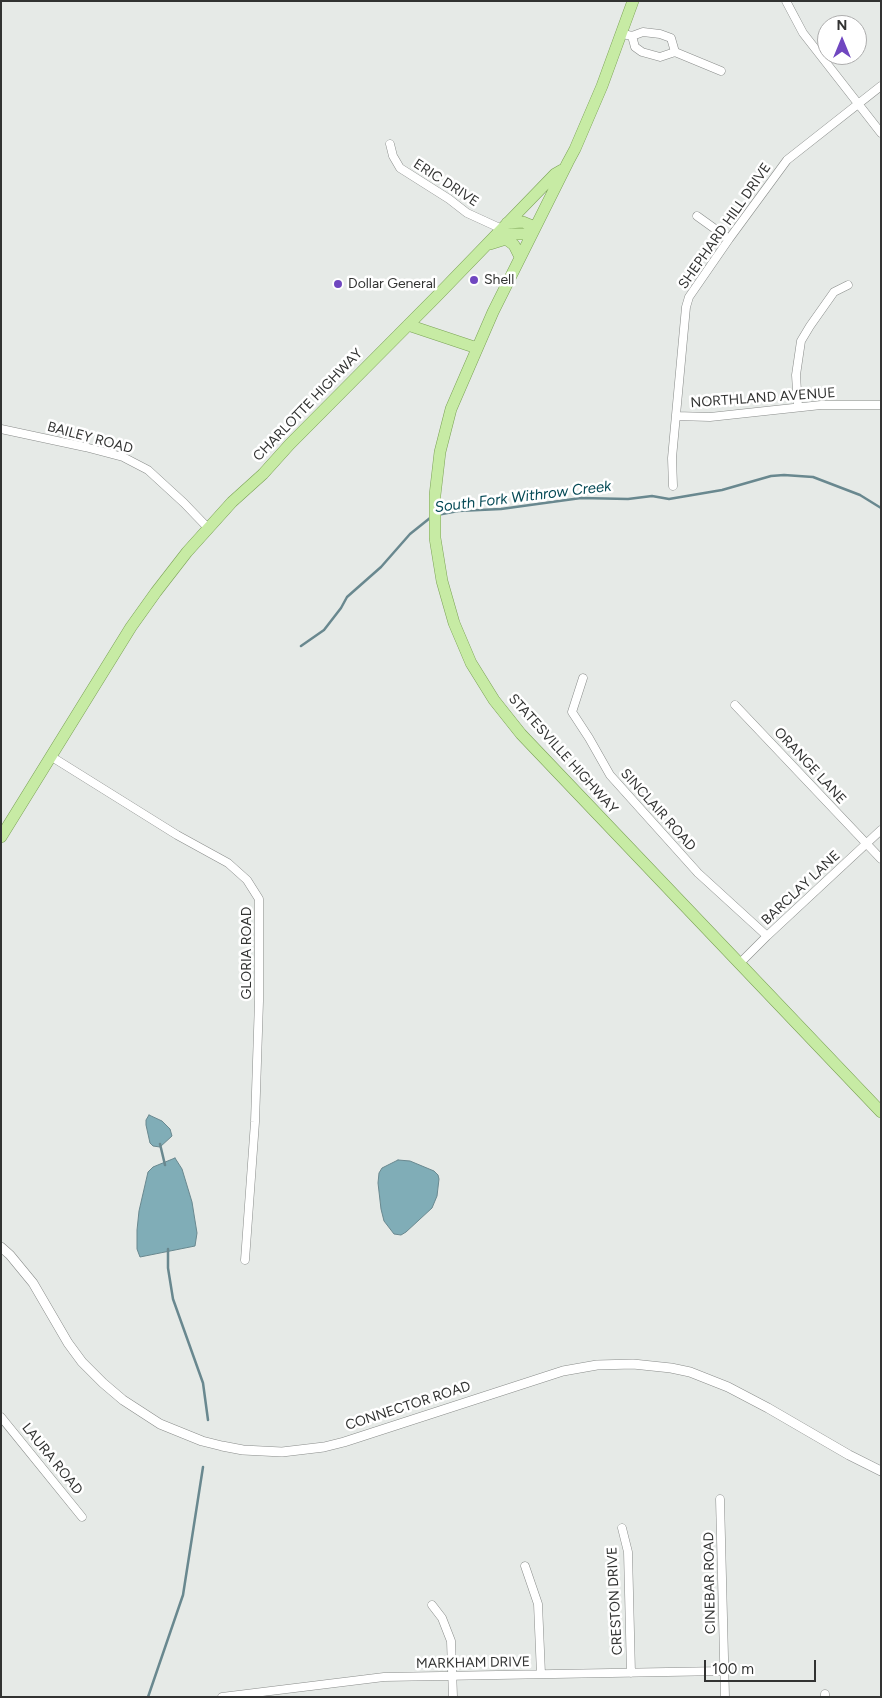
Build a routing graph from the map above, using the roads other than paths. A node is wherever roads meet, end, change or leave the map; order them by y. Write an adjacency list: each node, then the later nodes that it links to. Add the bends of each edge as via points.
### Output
1 (633, 1): 3 (main road, CHARLOTTE HIGHWAY)
2 (786, 1): 7 (street, via 803,33)
3 (627, 35): 4 (street, via 642,52 660,57); 4 (street, via 643,32 671,38); 10 (main road, CHARLOTTE HIGHWAY)
4 (675, 52): 5 (street)
5 (721, 71)
6 (881, 86): 7 (street, SHEPHARD HILL DRIVE)
7 (857, 103): 8 (street); 14 (street, SHEPHARD HILL DRIVE, via 787,160)
8 (881, 133)
9 (390, 144): 12 (street, ERIC DRIVE, via 400,168 467,213)
10 (565, 167): 12 (main road, CHARLOTTE HIGHWAY); 13 (main road, STATESVILLE HIGHWAY)
11 (697, 216): 14 (street)
12 (504, 226): 13 (main road, via 523,222); 15 (main road, CHARLOTTE HIGHWAY)
13 (533, 230): 15 (main road, via 506,234); 16 (main road, STATESVILLE HIGHWAY)
14 (729, 239): 22 (street, SHEPHARD HILL DRIVE, via 689,297 686,307)
15 (489, 243): 16 (main road, via 506,239 514,245); 18 (main road, CHARLOTTE HIGHWAY)
16 (520, 257): 19 (main road, STATESVILLE HIGHWAY)
17 (848, 285): 21 (street, via 834,292 801,341 796,375)
18 (408, 325): 19 (main road); 25 (main road, CHARLOTTE HIGHWAY)
19 (477, 348): 34 (main road, STATESVILLE HIGHWAY, via 451,409 440,452 435,495 442,581 454,623 471,663 489,693 521,734)
20 (881, 405): 21 (street, NORTHLAND AVENUE)
21 (798, 407): 22 (street, NORTHLAND AVENUE, via 710,417)
22 (676, 416): 24 (street, SHEPHARD HILL DRIVE, via 672,458)
23 (1, 429): 25 (street, BAILEY ROAD, via 123,457 148,470)
24 (674, 486)
25 (208, 528): 28 (main road, CHARLOTTE HIGHWAY, via 139,615)
26 (583, 678): 33 (street, SINCLAIR ROAD, via 572,712 610,775 698,873)
27 (735, 704): 31 (street, ORANGE LANE)
28 (52, 757): 30 (main road, CHARLOTTE HIGHWAY); 37 (street, GLORIA ROAD, via 228,863 247,880 259,899 256,1104)
29 (881, 830): 31 (street, BARCLAY LANE)
30 (1, 837)
31 (866, 844): 32 (street, ORANGE LANE); 33 (street, BARCLAY LANE)
32 (881, 859)
33 (767, 936): 34 (street, BARCLAY LANE)
34 (739, 964): 35 (main road, STATESVILLE HIGHWAY)
35 (881, 1112)
36 (1, 1247): 39 (street, CONNECTOR ROAD, via 33,1283 82,1362 103,1383 160,1424 202,1441 243,1450 282,1452 324,1447 563,1371 597,1365 633,1364 690,1372 728,1387)
37 (245, 1260)
38 (1, 1417): 41 (street, LAURA ROAD)
39 (881, 1471)
40 (720, 1499): 45 (street, CINEBAR ROAD)
41 (82, 1517)
42 (622, 1528): 46 (street, CRESTON DRIVE, via 628,1552)
43 (526, 1566): 47 (street, via 538,1604)
44 (432, 1605): 48 (street, via 451,1640)
45 (724, 1671): 46 (street, MARKHAM DRIVE); 52 (street, CINEBAR ROAD)
46 (631, 1672): 47 (street, MARKHAM DRIVE)
47 (542, 1674): 48 (street, MARKHAM DRIVE)
48 (453, 1676): 49 (street, MARKHAM DRIVE, via 365,1678); 51 (street)
49 (258, 1694): 50 (street, MARKHAM DRIVE)
50 (222, 1697)
51 (453, 1697)
52 (725, 1697)

